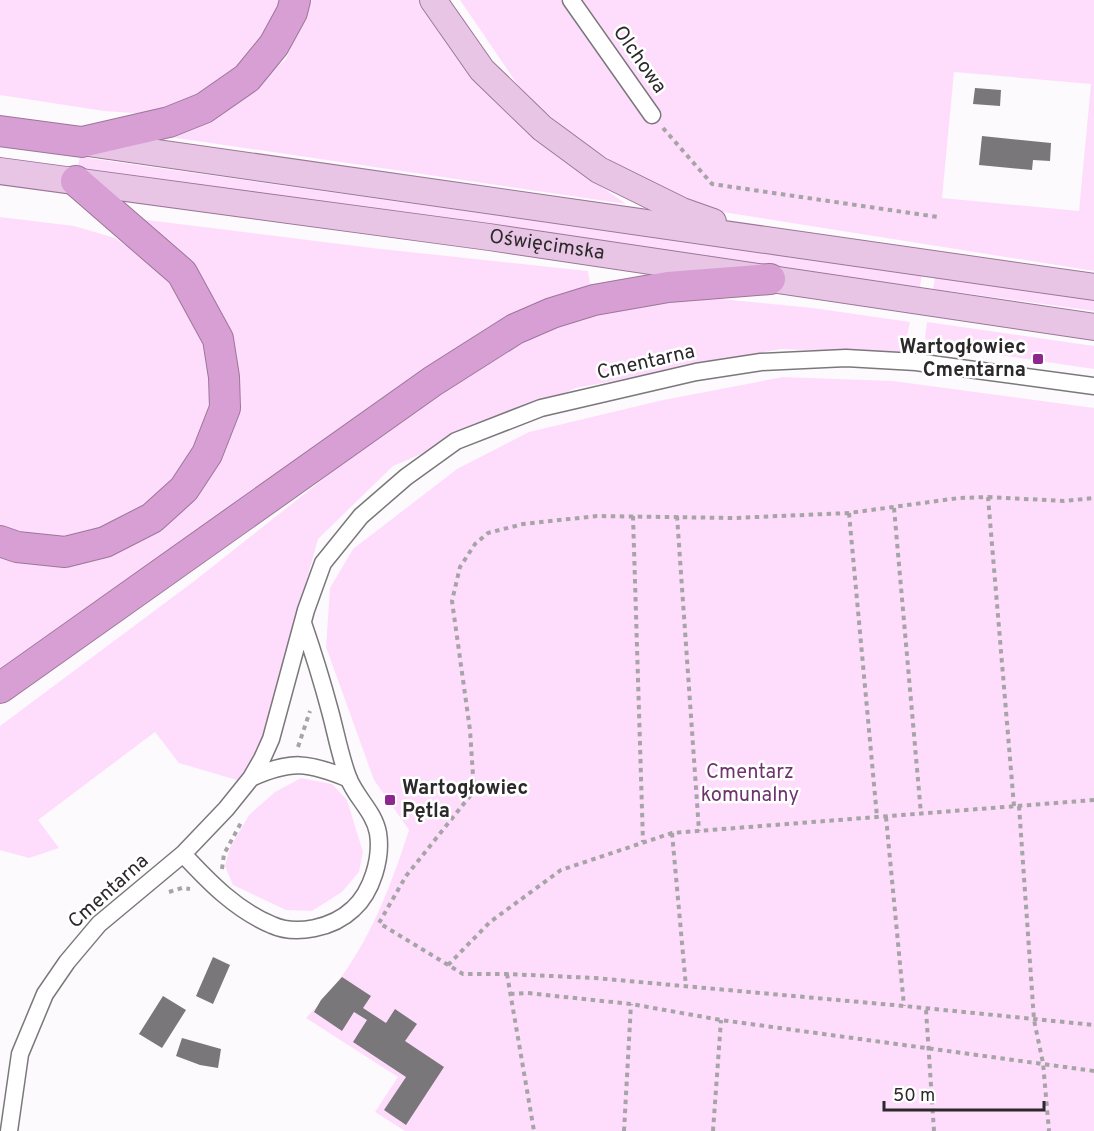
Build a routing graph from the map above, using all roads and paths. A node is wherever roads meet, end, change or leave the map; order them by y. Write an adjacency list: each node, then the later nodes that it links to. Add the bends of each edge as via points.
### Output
1 (295, 0): 6 (highway, via 274,45 247,78 204,108 170,123)
2 (433, 0): 10 (main road, via 482,70 542,128 599,170 682,211)
3 (571, 0): 4 (street, Olchowa)
4 (652, 115): 9 (path, via 712,183)
5 (0, 131): 6 (highway, Oświęcimska)
6 (82, 142): 10 (main road, Oświęcimska)
7 (0, 171): 8 (main road, Oświęcimska)
8 (76, 181): 11 (main road, Oświęcimska); 21 (highway, via 182,273 218,339 225,408 207,454 184,489 152,518 105,542 65,552 17,547)
9 (938, 217)
10 (764, 240): 12 (main road, Oświęcimska)
11 (770, 279): 13 (main road, Oświęcimska); 23 (highway, via 668,287 594,300 515,329 432,381)
12 (1094, 287)
13 (1094, 327)
14 (1094, 386): 22 (street, Cmentarna, via 916,362 846,358 761,362 696,372 541,408 456,441 361,516 323,563)
15 (988, 497): 16 (path, via 1064,501); 17 (path); 27 (path)
16 (1094, 498)
17 (894, 508): 18 (path); 28 (path)
18 (849, 513): 20 (path); 29 (path)
19 (633, 516): 20 (path); 33 (path); 37 (path, via 523,524 488,533 475,544 460,567 452,601 470,729 474,791 406,876 377,922)
20 (677, 516): 31 (path)
21 (0, 541)
22 (303, 622): 24 (street, Cmentarna, via 271,739); 25 (street)
23 (0, 688)
24 (251, 778): 25 (street, Cmentarna, via 291,765 310,766); 34 (street, Cmentarna)
25 (349, 779): 34 (street, via 369,809 378,833 378,860 368,890 353,909 336,920 305,931 273,926 213,887)
26 (1094, 800): 27 (path)
27 (1016, 806): 28 (path); 45 (path)
28 (921, 814): 30 (path)
29 (877, 817): 30 (path); 31 (path)
30 (886, 817): 42 (path)
31 (699, 831): 32 (path)
32 (672, 833): 33 (path); 39 (path)
33 (643, 842): 37 (path, via 561,870 490,922)
34 (183, 855): 50 (street, Cmentarna, via 99,924 45,994 20,1054)
35 (199, 890): 36 (path, via 182,888)
36 (166, 893)
37 (448, 965): 38 (path, via 463,974)
38 (507, 974): 39 (path); 40 (path)
39 (686, 987): 42 (path)
40 (510, 994): 41 (path); 51 (path)
41 (631, 1004): 44 (path); 52 (path)
42 (904, 1006): 43 (path)
43 (926, 1010): 45 (path); 47 (path)
44 (721, 1020): 47 (path); 53 (path)
45 (1034, 1020): 46 (path); 48 (path)
46 (1094, 1025)
47 (927, 1048): 48 (path); 54 (path)
48 (1043, 1063): 49 (path); 55 (path)
49 (1094, 1071)
50 (9, 1131)
51 (534, 1131)
52 (624, 1131)
53 (713, 1131)
54 (934, 1131)
55 (1049, 1131)

